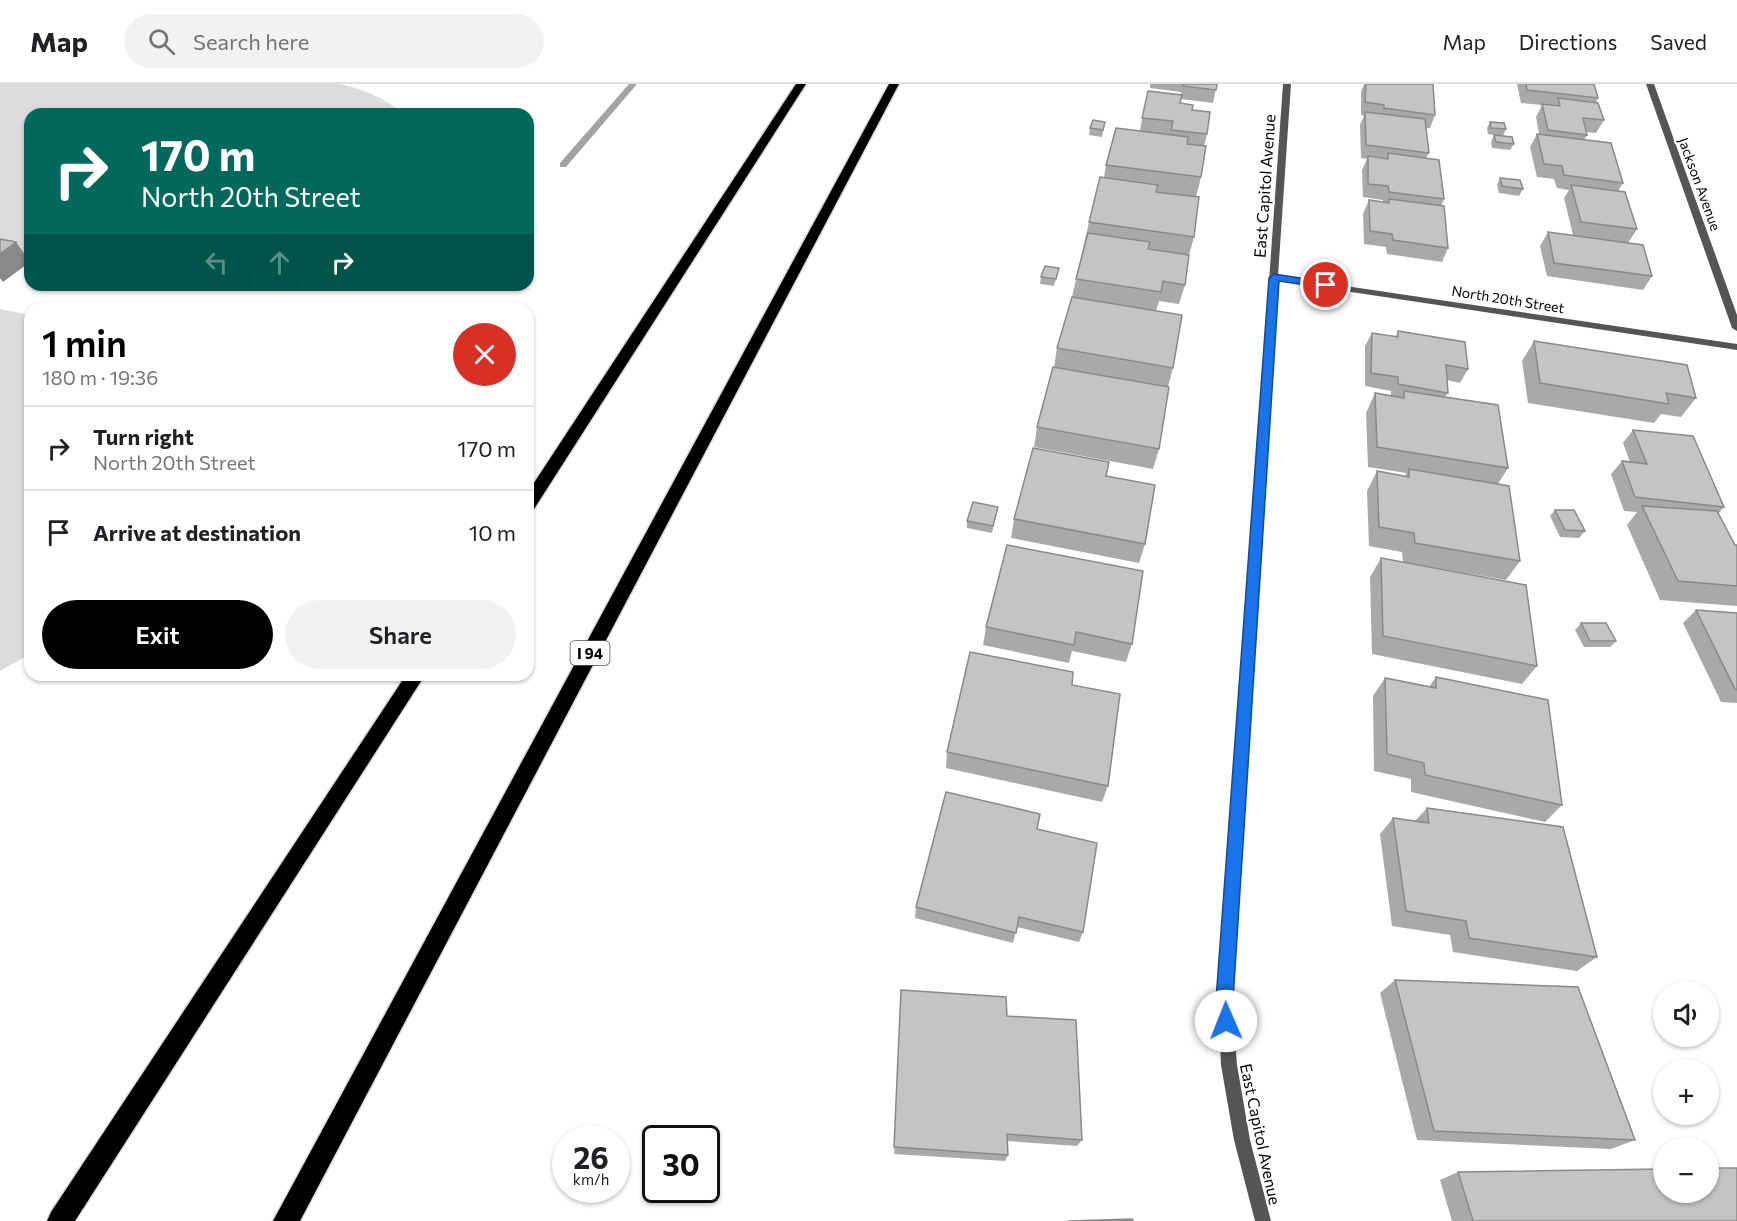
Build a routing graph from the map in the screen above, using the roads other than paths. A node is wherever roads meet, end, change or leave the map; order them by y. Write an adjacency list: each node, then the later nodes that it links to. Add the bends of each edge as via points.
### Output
1 (801, 84): 8 (highway)
2 (894, 84): 11 (highway, I 94)
3 (1287, 84): 5 (street, East Capitol Avenue)
4 (1650, 84): 6 (street, Jackson Avenue)
5 (1274, 278): 7 (street, North 20th Street); 12 (street, East Capitol Avenue, via 1225,1000 1230,1076)
6 (1737, 328)
7 (1737, 348)
8 (534, 496)
9 (412, 681): 10 (highway)
10 (60, 1221)
11 (286, 1221)
12 (1263, 1221)

